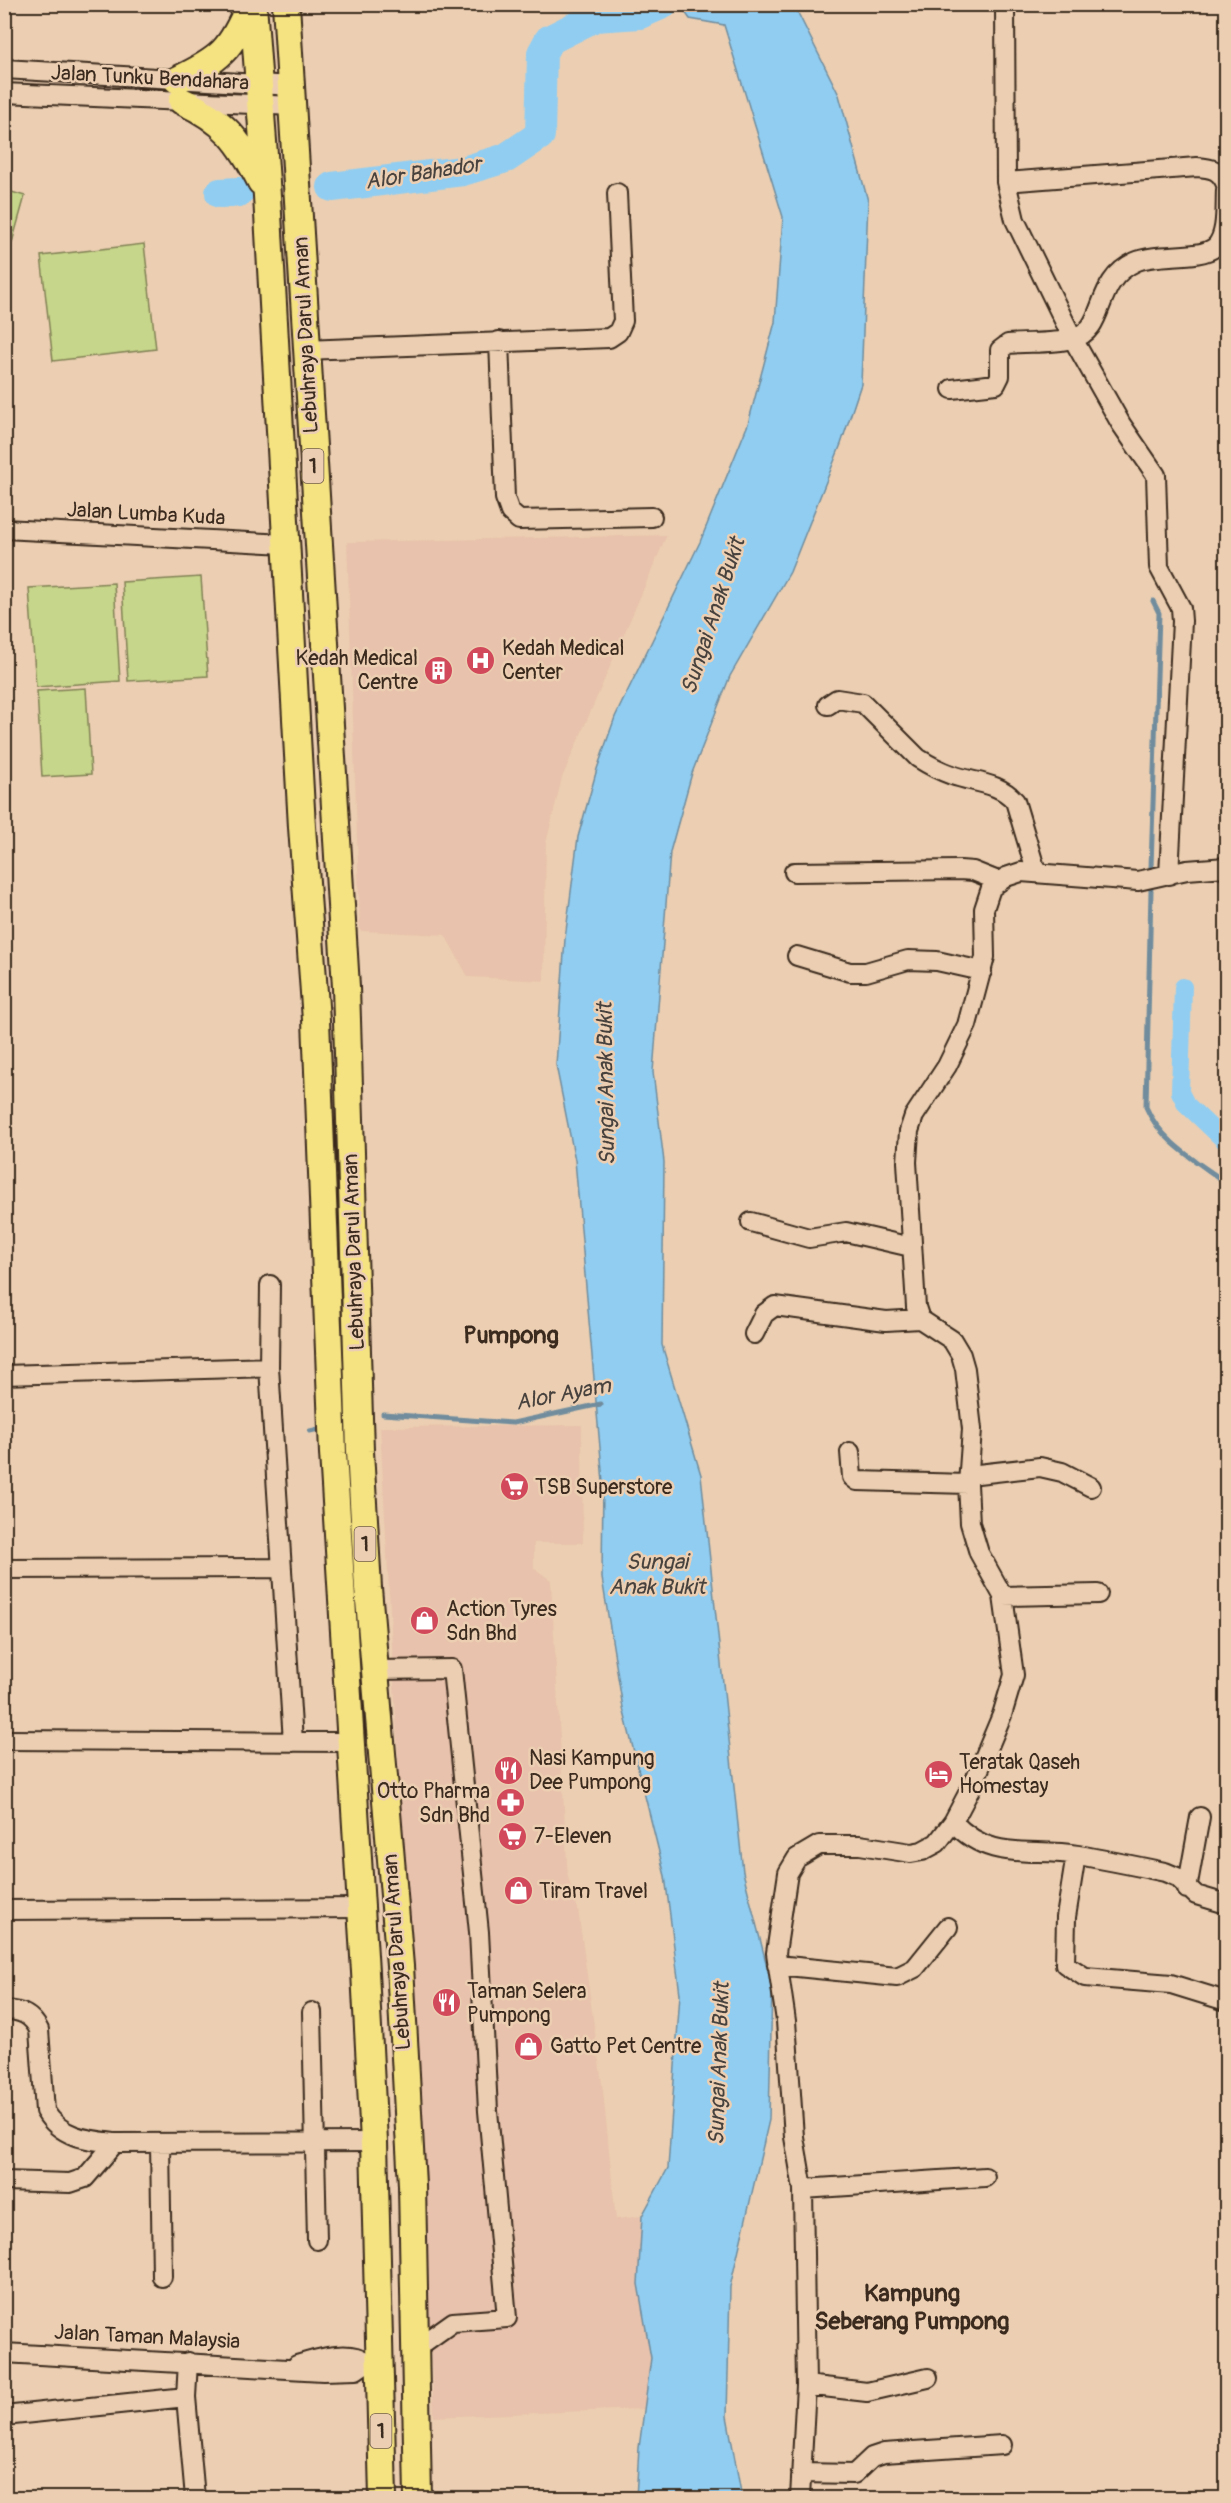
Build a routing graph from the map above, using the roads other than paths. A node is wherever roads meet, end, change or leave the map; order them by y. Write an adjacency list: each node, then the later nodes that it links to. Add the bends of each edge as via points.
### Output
1 (252, 4): 5 (highway, via 234,39 219,57); 7 (highway, Lebuhraya Darul Aman / 1)
2 (286, 4): 8 (highway, Lebuhraya Darul Aman / 1)
3 (1005, 4): 9 (street)
4 (4, 69): 5 (street, Jalan Tunku Bendahara)
5 (179, 91): 6 (street, Jalan Tunku Bendahara); 7 (street, Jalan Tunku Bendahara); 12 (highway, via 226,127 245,150)
6 (4, 93)
7 (259, 96): 8 (street, Jalan Tunku Bendahara); 12 (highway, Lebuhraya Darul Aman / 1)
8 (293, 96): 15 (highway, Lebuhraya Darul Aman / 1)
9 (1006, 183): 10 (street, via 1197,167 1217,171); 13 (street, via 1015,220)
10 (1227, 188): 13 (street, via 1223,230 1214,248 1152,256 1134,263 1111,280 1096,320)
11 (617, 193): 14 (street, via 622,321 618,332 609,338)
12 (267, 196): 19 (highway, Lebuhraya Darul Aman / 1)
13 (1073, 339): 16 (street, via 1008,344 999,350 1000,376 996,384); 24 (street, via 1120,424 1156,475 1159,567 1181,608)
14 (498, 341): 15 (street); 17 (street, via 506,498 510,512 519,520)
15 (305, 350): 28 (highway, Lebuhraya Darul Aman / 1)
16 (952, 389)
17 (652, 517)
18 (4, 529): 19 (street, Jalan Lumba Kuda)
19 (286, 544): 29 (highway, Lebuhraya Darul Aman / 1)
20 (828, 705): 22 (street, via 837,699 863,704 928,765 1009,793 1016,801)
21 (1227, 867): 24 (street)
22 (1036, 871): 24 (street, via 1138,881); 25 (street, via 1013,873)
23 (794, 872): 25 (street, via 960,870)
24 (1169, 875)
25 (998, 881): 27 (street, via 986,899)
26 (797, 956): 27 (street, via 850,972 866,972 908,960 937,961)
27 (982, 971): 32 (street, via 967,1025 909,1131)
28 (346, 987): 29 (highway, via 334,1024); 30 (highway, Lebuhraya Darul Aman / 1)
29 (320, 1035): 30 (highway, via 338,1055); 48 (highway, Lebuhraya Darul Aman / 1, via 333,1453)
30 (349, 1084): 45 (highway, Lebuhraya Darul Aman / 1, via 360,1451)
31 (751, 1222): 32 (street, via 808,1238 846,1232)
32 (911, 1247): 34 (street)
33 (270, 1285): 36 (street)
34 (920, 1319): 35 (street, via 886,1321 776,1306 764,1314); 39 (street, via 952,1340 961,1355 972,1430)
35 (754, 1335)
36 (269, 1367): 37 (street); 41 (street)
37 (4, 1375)
38 (850, 1452): 39 (street, via 852,1477 856,1481)
39 (969, 1480): 40 (street, via 1040,1467 1062,1472); 44 (street, via 970,1523 979,1553)
40 (1091, 1487)
41 (282, 1568): 42 (street); 47 (street)
42 (4, 1569)
43 (1098, 1594): 44 (street)
44 (1004, 1596): 50 (street, via 1014,1675 1002,1715)
45 (374, 1670): 69 (highway, Lebuhraya Darul Aman / 1, via 400,1966); 71 (street, via 452,1668 479,1932 488,2110 507,2318 453,2322)
46 (4, 1740): 47 (street)
47 (293, 1742): 48 (street)
48 (352, 1743): 54 (highway, Lebuhraya Darul Aman / 1)
49 (1200, 1817): 52 (street)
50 (953, 1822): 51 (street, via 973,1840 1006,1852); 57 (street, via 938,1843 922,1851 828,1844 803,1852 792,1865 786,1882 777,1935)
51 (1076, 1855): 52 (street, via 1171,1874); 58 (street, via 1066,1917 1065,1964 1085,1977 1172,1984)
52 (1187, 1889): 53 (street, via 1207,1900)
53 (1227, 1904)
54 (362, 1908): 55 (street); 62 (highway, Lebuhraya Darul Aman / 1)
55 (4, 1910)
56 (948, 1927): 57 (street, via 915,1968 897,1977)
57 (777, 1965): 67 (street, via 786,2021 794,2137)
58 (1227, 2001)
59 (4, 2010): 63 (street, via 26,2014 39,2030 45,2111 51,2122 74,2137)
60 (312, 2012): 61 (street)
61 (314, 2141): 62 (street); 64 (street); 68 (street)
62 (374, 2142): 74 (highway, Lebuhraya Darul Aman / 1)
63 (115, 2143): 64 (street); 66 (street, via 85,2178 70,2182)
64 (160, 2143): 70 (street)
65 (985, 2177): 67 (street)
66 (4, 2181)
67 (803, 2188): 76 (street)
68 (317, 2241)
69 (413, 2260): 71 (highway, Lebuhraya Darul Aman / 1); 74 (highway, via 396,2348)
70 (162, 2277)
71 (415, 2349): 80 (highway, Lebuhraya Darul Aman / 1)
72 (4, 2352): 73 (street, Jalan Taman Malaysia)
73 (188, 2362): 74 (street, Jalan Taman Malaysia, via 323,2371 357,2370); 77 (street)
74 (377, 2363): 80 (highway, via 393,2370); 83 (highway, Lebuhraya Darul Aman / 1)
75 (928, 2378): 76 (street, via 867,2392)
76 (806, 2385): 81 (street)
77 (186, 2397): 78 (street); 82 (street)
78 (4, 2416)
79 (1002, 2445): 81 (street, via 884,2453 872,2457 854,2475)
80 (418, 2456): 84 (highway, Lebuhraya Darul Aman / 1)
81 (801, 2474): 85 (street)
82 (195, 2499)
83 (383, 2499)
84 (418, 2499)
85 (800, 2499)

